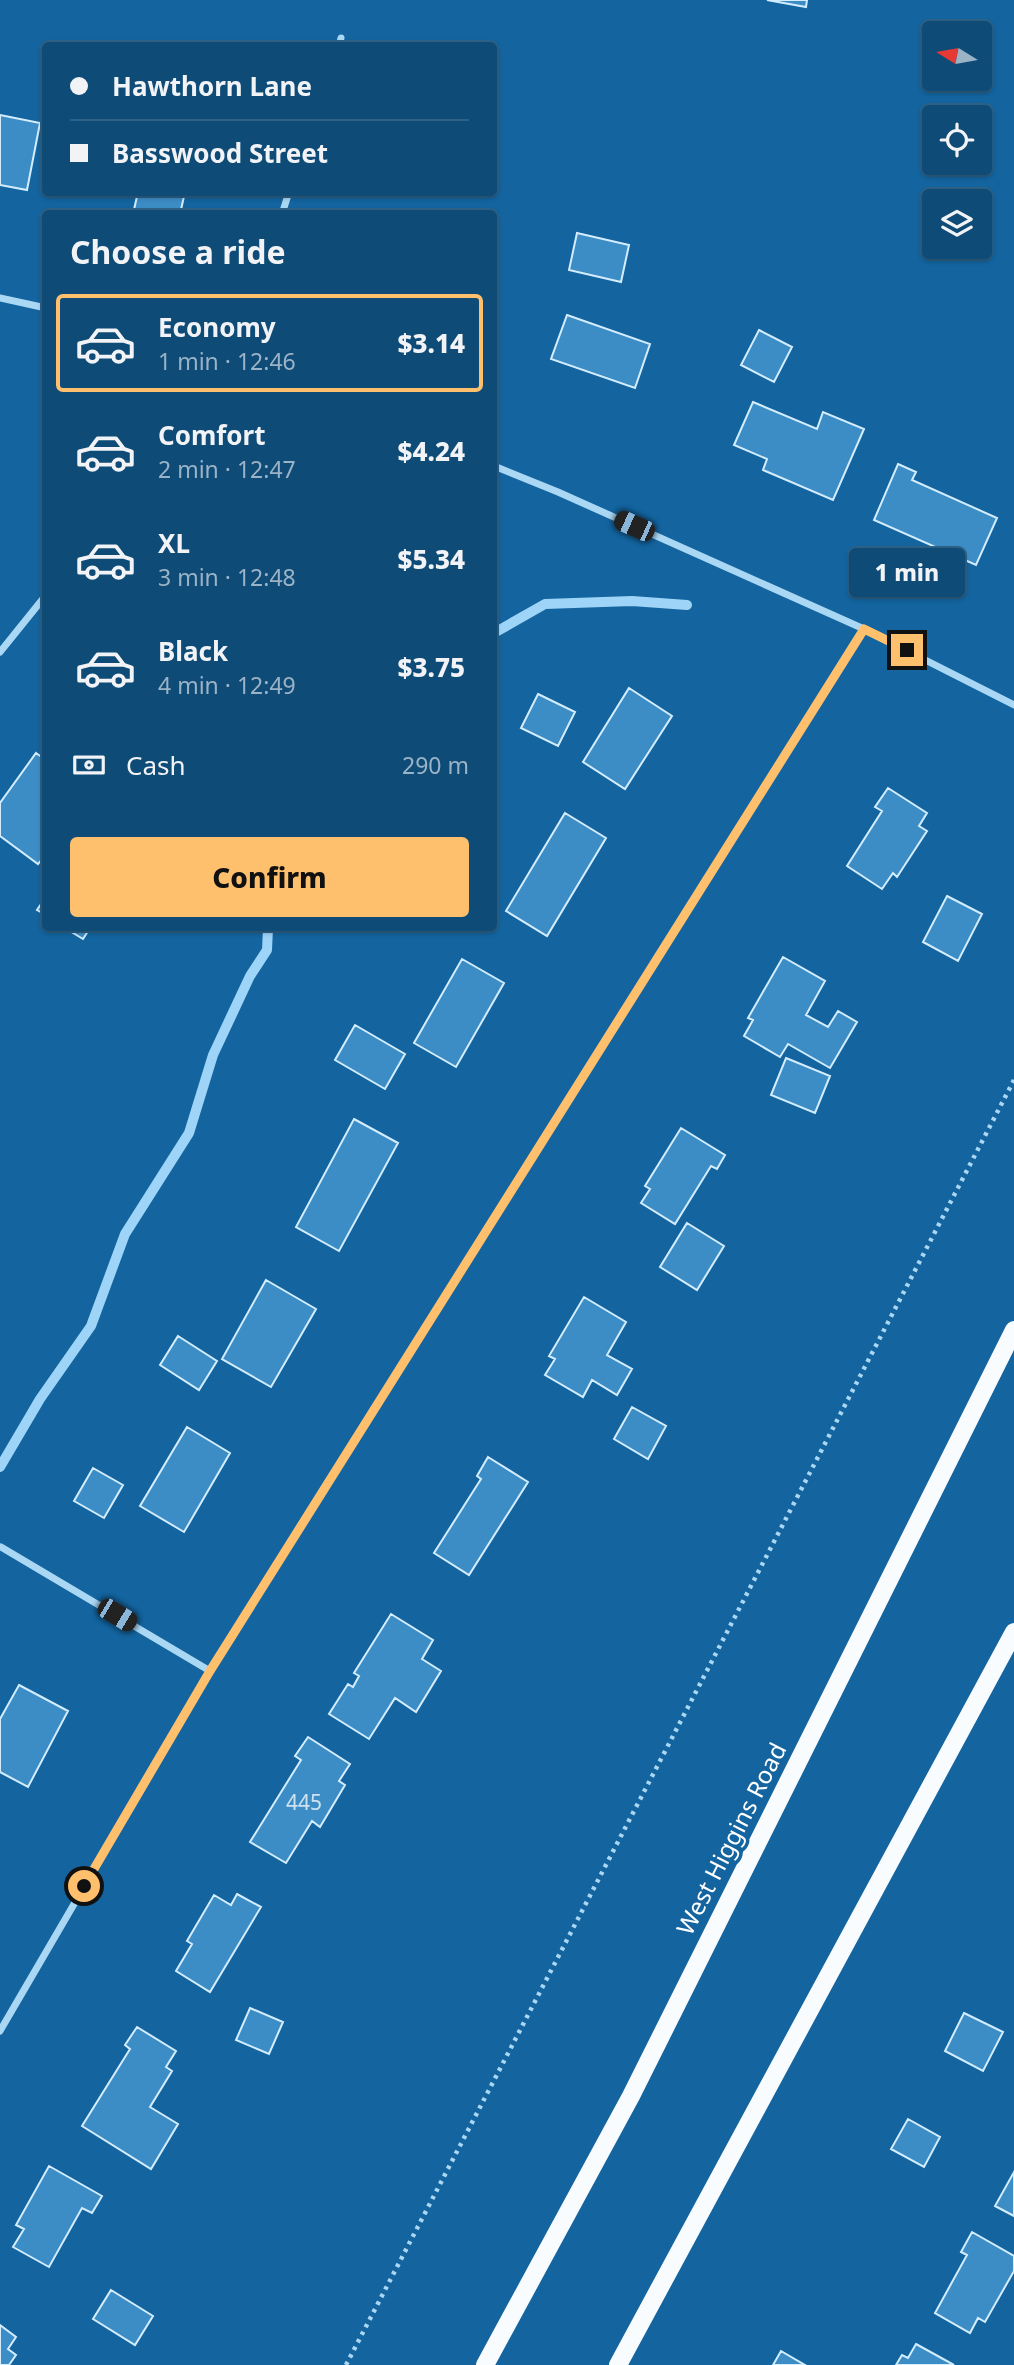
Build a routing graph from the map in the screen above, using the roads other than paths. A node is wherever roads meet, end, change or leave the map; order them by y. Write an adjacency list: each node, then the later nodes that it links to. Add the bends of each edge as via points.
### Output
1 (0, 298): 2 (street)
2 (42, 307)
3 (497, 467): 5 (street)
4 (42, 600): 6 (street)
5 (864, 629): 7 (street); 11 (street)
6 (0, 652)
7 (1014, 705)
8 (1014, 1330): 13 (main road, West Higgins Road, via 631,2096)
9 (1, 1546): 11 (street)
10 (1014, 1632): 14 (main road)
11 (210, 1671): 12 (street)
12 (0, 2031)
13 (485, 2365)
14 (618, 2365)

